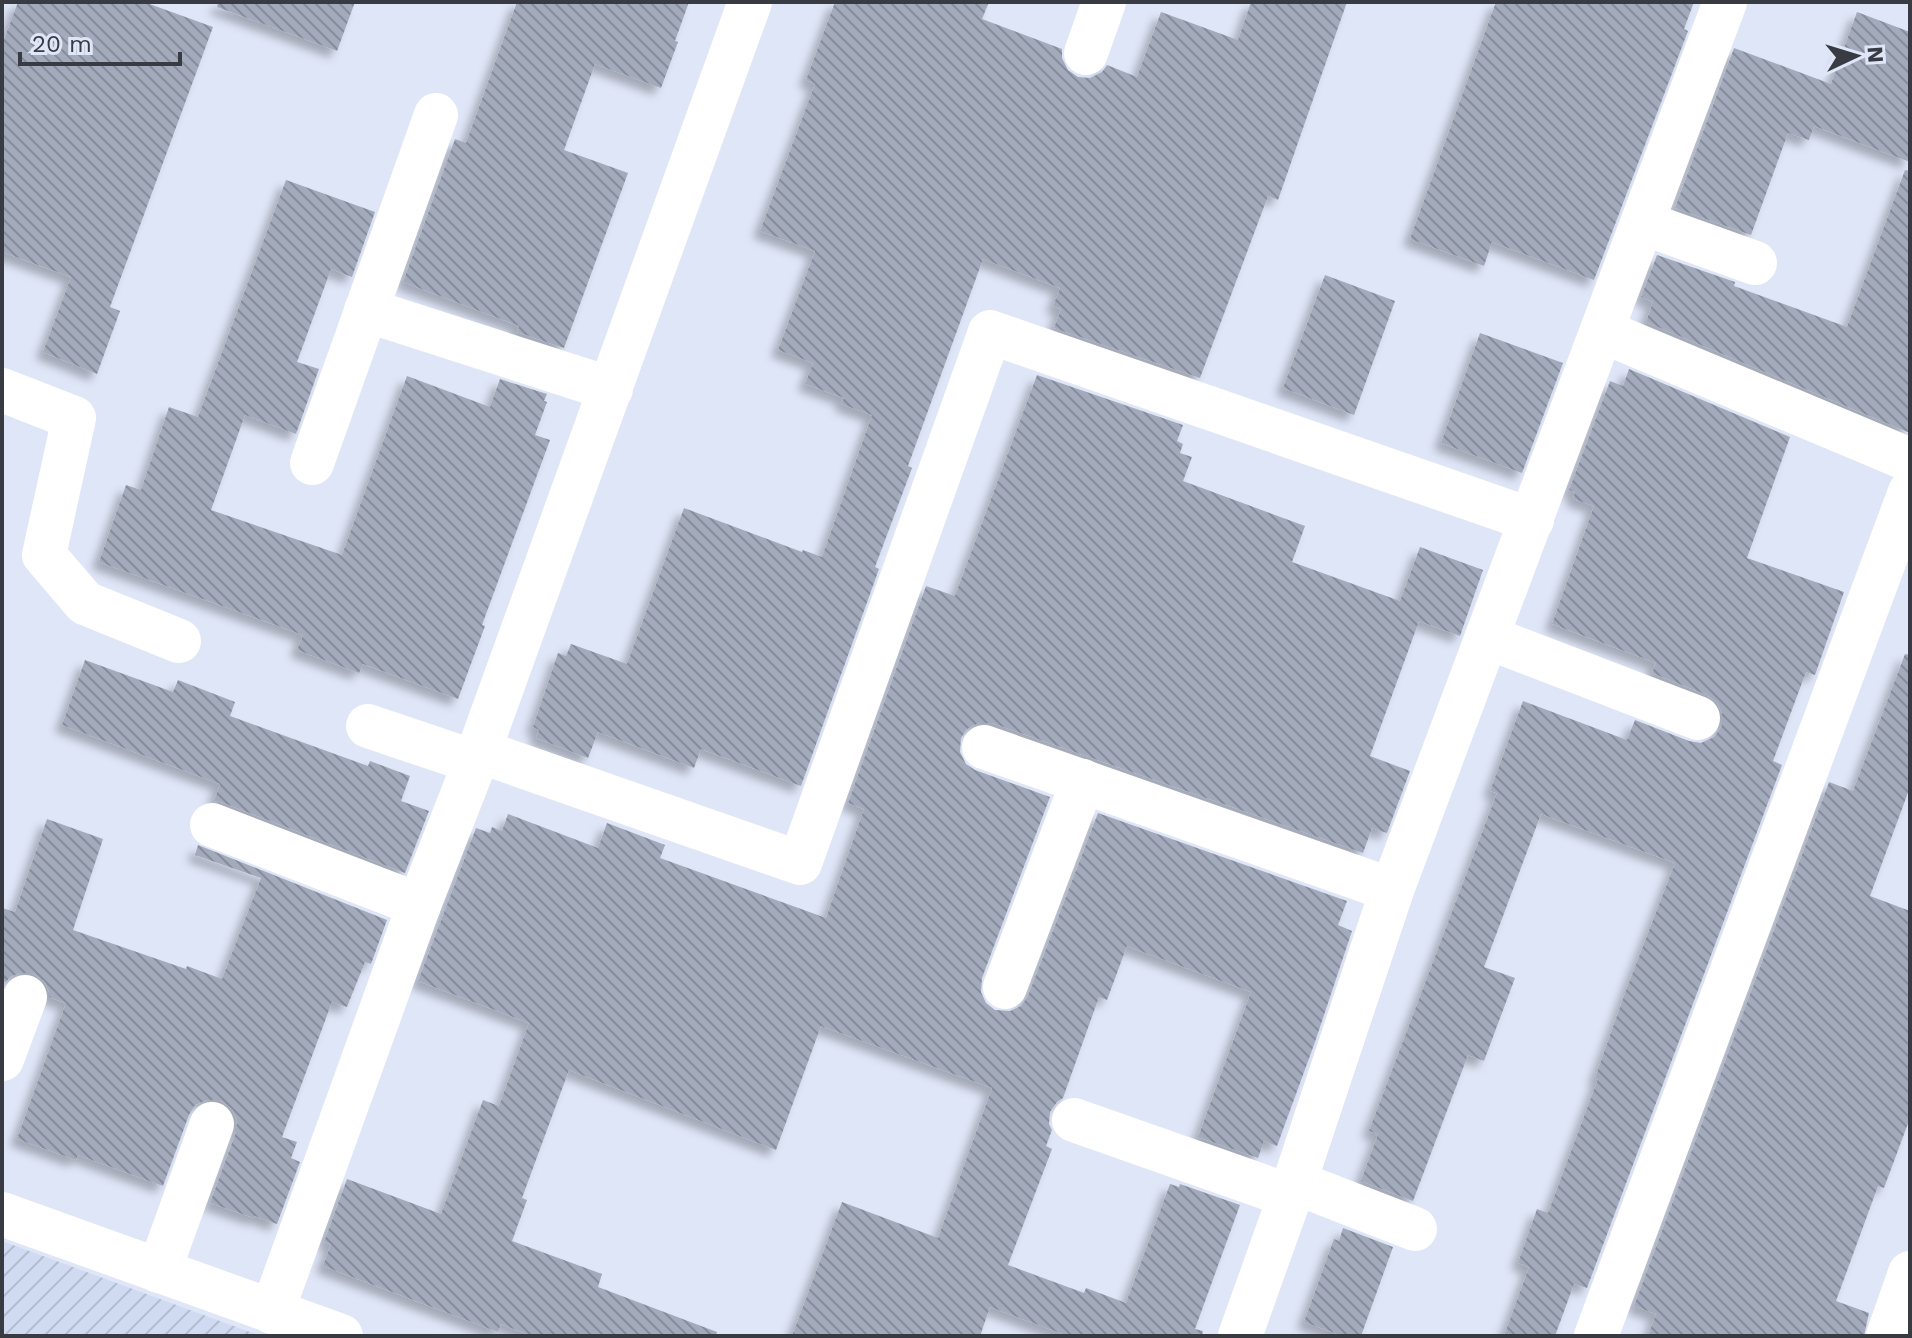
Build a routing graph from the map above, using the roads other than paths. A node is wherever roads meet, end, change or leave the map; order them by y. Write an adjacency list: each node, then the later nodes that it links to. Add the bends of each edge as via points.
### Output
1 (750, 2): 10 (street)
2 (1104, 2): 4 (street)
3 (1725, 2): 6 (street)
4 (1086, 53)
5 (436, 115): 8 (street)
6 (1643, 223): 7 (street); 9 (street)
7 (1755, 263)
8 (366, 310): 10 (street); 13 (street)
9 (1602, 331): 12 (street); 15 (street)
10 (611, 389): 21 (street)
11 (2, 390): 17 (street, via 74,418 44,555 85,603)
12 (1910, 460)
13 (312, 463)
14 (1910, 492): 39 (street)
15 (1532, 520): 16 (street); 21 (street, via 990,332 800,863)
16 (1487, 637): 18 (street); 24 (street)
17 (179, 641)
18 (1698, 718)
19 (368, 726): 21 (street)
20 (984, 747): 22 (street)
21 (477, 757): 25 (street)
22 (1083, 781): 24 (street); 26 (street)
23 (212, 825): 25 (street)
24 (1392, 890): 31 (street)
25 (419, 905): 36 (street)
26 (1005, 987)
27 (25, 997): 28 (street)
28 (2, 1059)
29 (1074, 1120): 31 (street)
30 (212, 1124): 34 (street)
31 (1292, 1189): 33 (street); 38 (street)
32 (2, 1214): 34 (street)
33 (1415, 1229)
34 (159, 1271): 36 (street)
35 (1910, 1273): 40 (street)
36 (272, 1312): 37 (street)
37 (341, 1336)
38 (1240, 1336)
39 (1596, 1336)
40 (1888, 1336)

